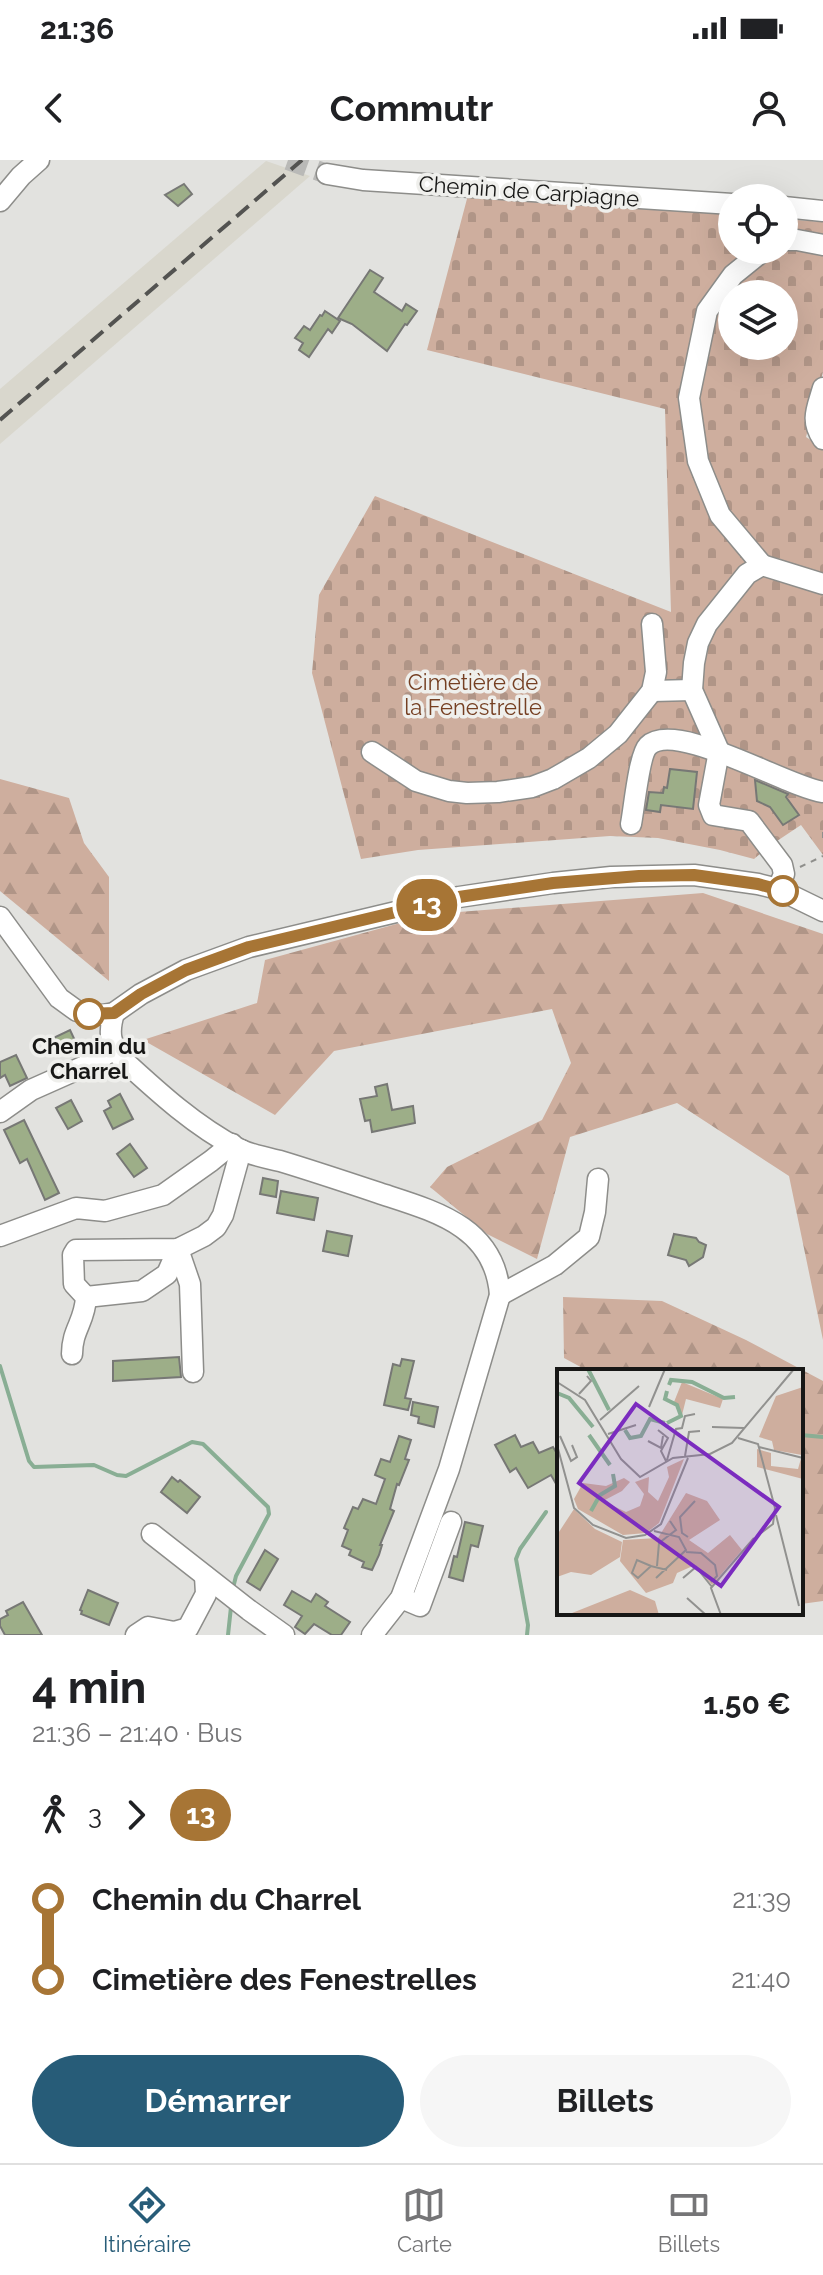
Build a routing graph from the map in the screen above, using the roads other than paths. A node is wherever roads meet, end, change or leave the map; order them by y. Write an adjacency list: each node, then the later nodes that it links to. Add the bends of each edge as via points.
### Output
1 (39, 160): 3 (street)
2 (327, 174): 4 (street, Chemin de Carpiagne)
3 (0, 201)
4 (718, 203)
5 (798, 209): 6 (street)
6 (823, 211)
7 (798, 241): 8 (street)
8 (823, 245)
9 (747, 264): 12 (street, via 707,311 689,398 698,461 720,515)
10 (823, 388): 11 (street, via 815,426)
11 (823, 439)
12 (762, 565): 13 (street); 15 (street, via 747,574 707,624 698,643)
13 (823, 584)
14 (652, 624): 16 (street)
15 (692, 690): 16 (street); 17 (street)
16 (652, 691): 18 (street, via 618,734 589,758 532,787 449,791 416,781)
17 (719, 751): 19 (street); 20 (street, via 672,739 648,746); 21 (street, via 709,805 713,815 749,821 782,865)
18 (372, 752)
19 (823, 792)
20 (631, 824)
21 (781, 881): 22 (street); 24 (street, via 639,876 459,897 249,947 186,970)
22 (823, 911)
23 (0, 917): 24 (street, via 66,1004 89,1014)
24 (114, 1013): 25 (street, via 109,1036)
25 (114, 1049): 26 (street, via 31,1090); 27 (street, via 187,1117)
26 (0, 1112)
27 (236, 1147): 29 (street, via 163,1195 105,1211 76,1208); 30 (street, via 223,1215 216,1227); 31 (street, via 442,1214 482,1245 499,1278)
28 (598, 1179): 31 (street, via 589,1237 555,1265)
29 (0, 1236)
30 (178, 1249): 32 (street, via 167,1274 142,1291); 32 (street, via 76,1250 74,1284); 34 (street, via 190,1284)
31 (500, 1295): 38 (street, via 449,1469)
32 (86, 1297): 33 (street, via 85,1314 72,1337)
33 (72, 1354)
34 (193, 1372)
35 (451, 1522): 38 (street, via 420,1606)
36 (152, 1534): 37 (street)
37 (205, 1576): 39 (street, via 206,1594 188,1628 174,1632 148,1627); 40 (street)
38 (401, 1598): 41 (street)
39 (136, 1635)
40 (284, 1635)
41 (372, 1635)

